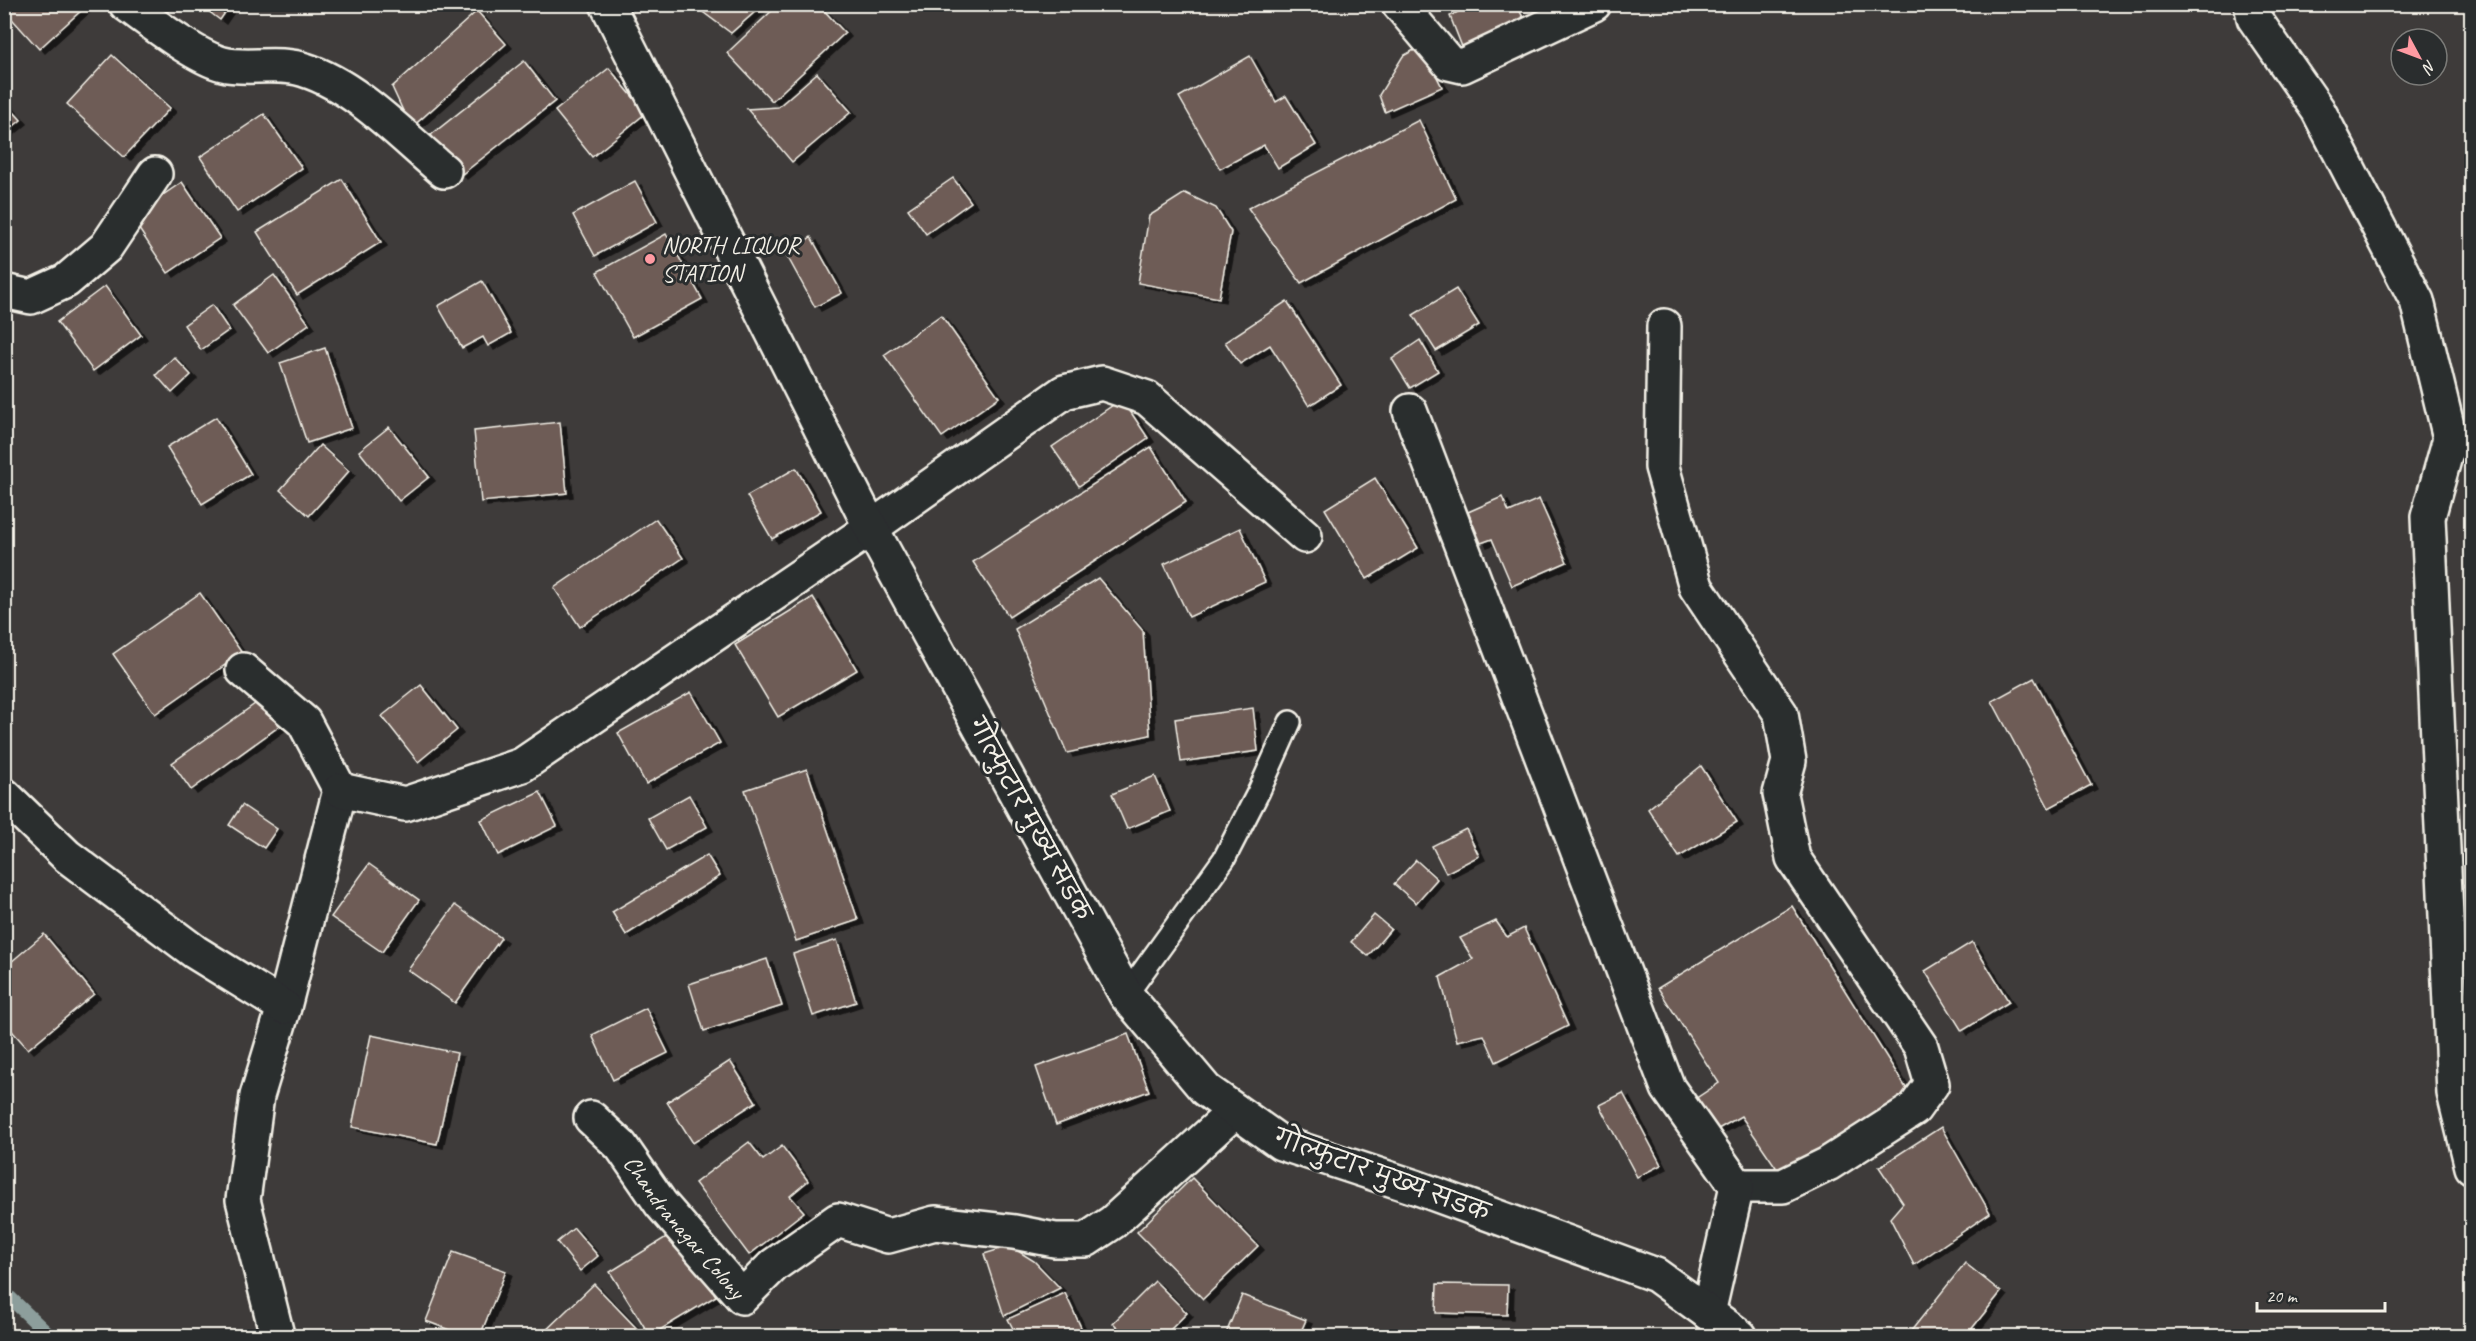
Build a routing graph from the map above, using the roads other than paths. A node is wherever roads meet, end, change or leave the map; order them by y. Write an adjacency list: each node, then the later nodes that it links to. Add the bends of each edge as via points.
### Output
1 (126, 4): 6 (street, via 182,44 223,64 304,69 344,88)
2 (607, 4): 11 (street, गोल्फुटार मुख्य सडक)
3 (1399, 4): 4 (street, via 1449,63 1462,66)
4 (1594, 4)
5 (2251, 4): 21 (street, via 2254,18 2318,110 2417,301 2450,438 2428,517 2454,1094)
6 (444, 171)
7 (155, 174): 8 (street, via 106,247 66,281 31,297)
8 (4, 291)
9 (1664, 326): 22 (street, via 1662,467 1696,587 1781,714 1789,761 1780,794 1793,858 1921,1047 1932,1084 1914,1108 1828,1164 1783,1186)
10 (1410, 411): 22 (street, via 1668,1088)
11 (871, 528): 12 (street, via 1064,392 1102,384 1147,398); 15 (street, via 522,765 405,804); 17 (street, गोल्फुटार मुख्य सडक)
12 (1305, 536)
13 (243, 670): 15 (street, via 304,722)
14 (1290, 722): 17 (lane, via 1224,859)
15 (340, 790): 18 (street)
16 (4, 795): 18 (street, via 67,856 195,952)
17 (1125, 995): 19 (street, गोल्फुटार मुख्य सडक, via 1206,1090)
18 (284, 1007): 24 (street, via 257,1095 243,1200)
19 (1235, 1111): 20 (street, Chandranagar Colony, via 1113,1221 1086,1240 1055,1240 935,1223 888,1236 838,1220 774,1265 742,1297 661,1204 621,1146); 23 (street, गोल्फुटार मुख्य सडक, via 1281,1143 1419,1188 1656,1275)
20 (591, 1118)
21 (2472, 1167)
22 (1737, 1186): 23 (street)
23 (1708, 1313): 25 (street, गोल्फुटार मुख्य सडक)
24 (277, 1335)
25 (1740, 1336)

